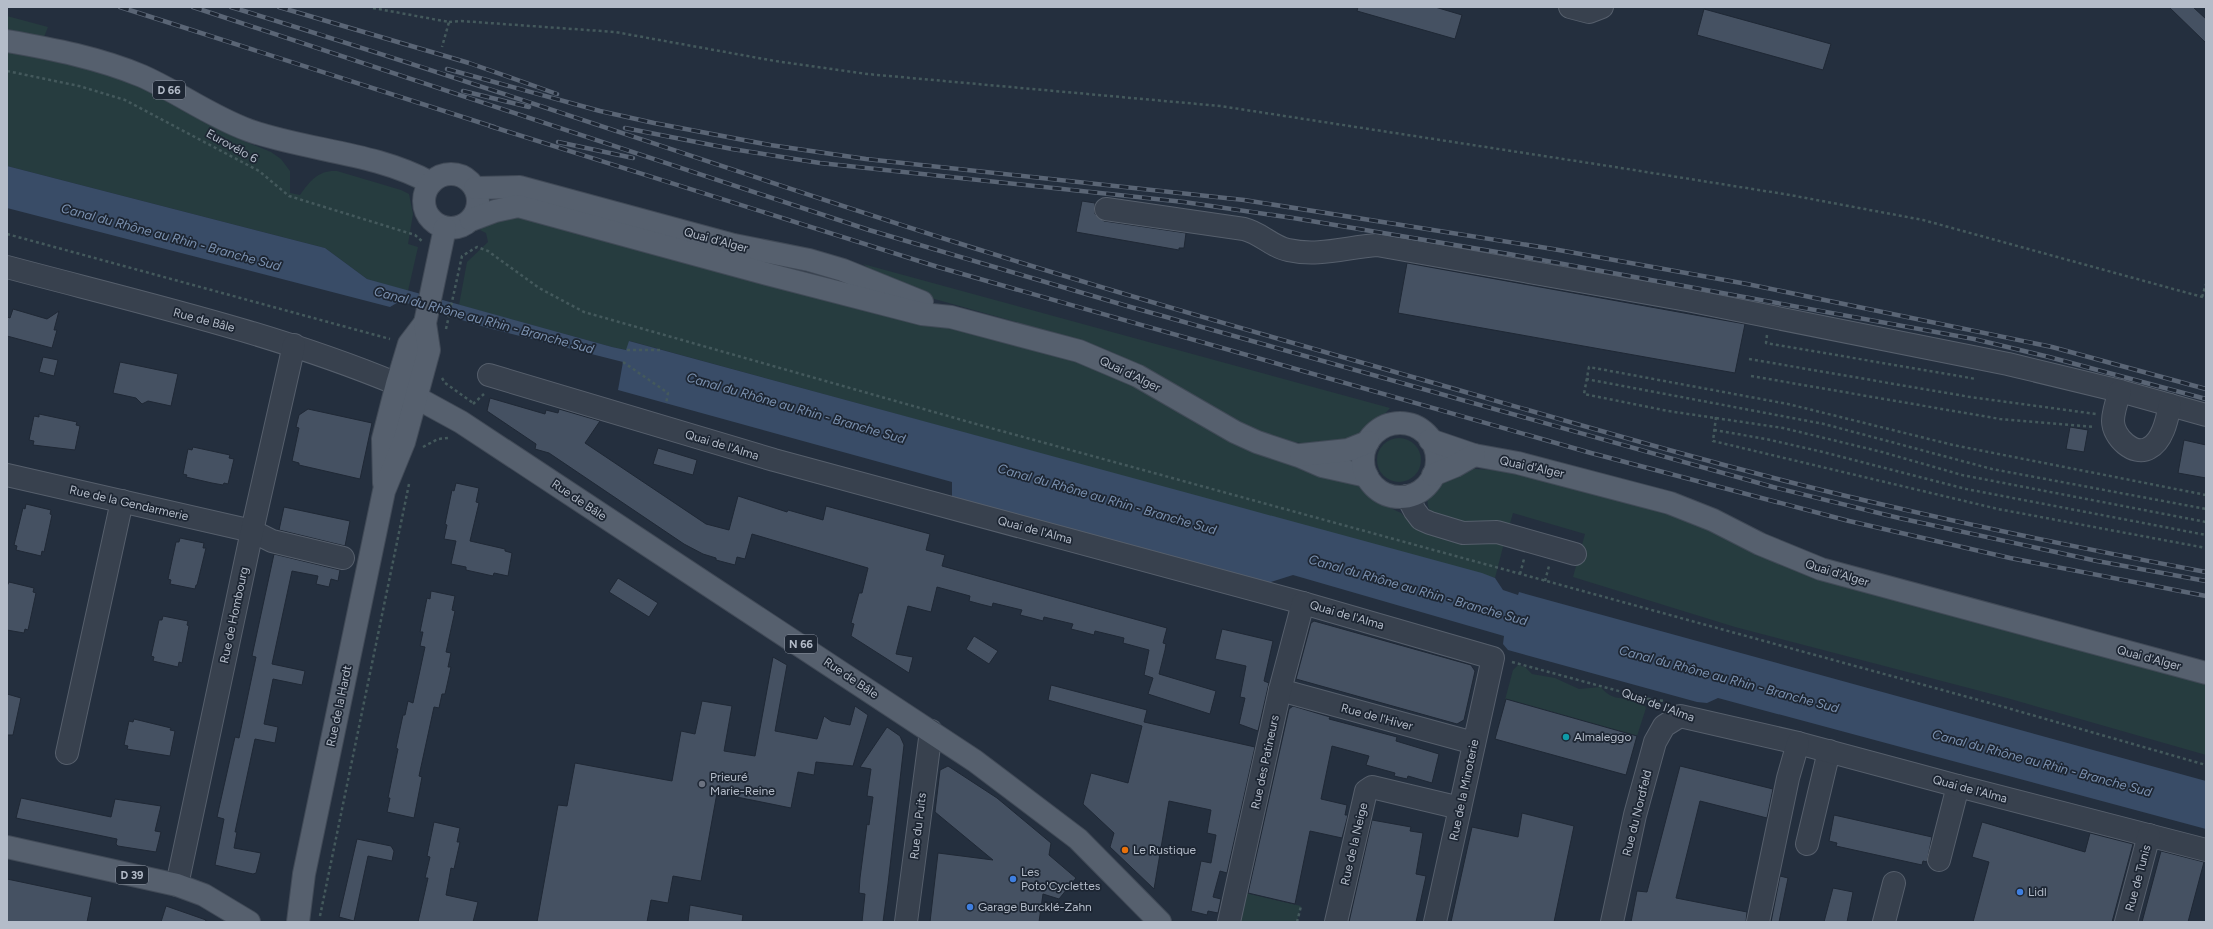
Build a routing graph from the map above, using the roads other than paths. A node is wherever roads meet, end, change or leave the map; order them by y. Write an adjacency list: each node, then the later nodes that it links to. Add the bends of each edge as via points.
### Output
1 (1570, 7): 2 (street, via 1589,12)
2 (1602, 7)
3 (7, 41): 4 (main road, D 66, via 107,63 143,76 213,114 247,129 415,173)
4 (431, 182): 5 (main road, via 454,174 470,181); 8 (main road, via 426,190 424,206 432,221)
5 (475, 188): 7 (main road, via 478,204); 10 (main road, Quai d'Alger, via 520,187 734,245 809,260 867,279 928,304)
6 (1106, 210): 15 (street, via 1244,229 1288,250 1304,253 1339,252 1377,245 1680,298 2008,364)
7 (471, 220): 8 (main road, via 456,228); 10 (main road, Quai d'Alger, via 518,206 867,300 922,314)
8 (445, 228): 11 (main road)
9 (7, 267): 12 (street, Rue de Bâle)
10 (951, 317): 22 (main road, Quai d'Alger, via 1079,351 1108,362 1138,376 1235,432)
11 (425, 323): 13 (main road, Rue de la Hardt, via 409,344); 16 (main road, Rue de la Hardt, via 429,350)
12 (294, 345): 13 (street, Rue de Bâle, via 352,365); 29 (street, Rue de Hombourg)
13 (400, 375): 16 (main road, Rue de la Hardt, via 408,393); 26 (main road, Rue de la Hardt, via 383,439)
14 (489, 375): 32 (street, Quai de l'Alma, via 774,460)
15 (2120, 391): 17 (street); 17 (street, via 2114,422 2117,436 2128,446 2143,450 2150,448 2161,436)
16 (417, 399): 26 (main road, Rue de la Hardt, via 404,442); 37 (main road, Rue de Bâle / N 66, via 461,422)
17 (2170, 405): 18 (street)
18 (2206, 415)
19 (1430, 440): 20 (main road, Quai d'Alger, via 1417,427 1398,423 1381,428); 21 (main road, Quai d'Alger); 24 (main road, via 1436,457)
20 (1368, 442): 22 (main road, Quai d'Alger, via 1348,450); 25 (main road, via 1363,459)
21 (1474, 455): 24 (main road); 34 (main road, Quai d'Alger, via 1526,464 1670,503 1821,570)
22 (1299, 456): 25 (main road, Quai d'Alger, via 1322,466)
23 (7, 475): 28 (street, Rue de la Gendarmerie)
24 (1433, 475): 27 (main road, via 1423,488)
25 (1367, 476): 27 (main road, via 1371,483 1384,493)
26 (384, 491): 52 (main road, Rue de la Hardt, via 304,874)
27 (1407, 496): 30 (street, via 1415,511 1430,523 1463,533 1497,532)
28 (122, 502): 29 (street, Rue de la Gendarmerie); 41 (street)
29 (252, 531): 31 (street, Rue de la Gendarmerie, via 272,541); 50 (street, Rue de Hombourg)
30 (1575, 554)
31 (343, 558)
32 (1303, 603): 33 (street, Quai de l'Alma); 35 (street, Rue des Patineurs)
33 (1493, 658): 38 (street, Rue de la Minoterie)
34 (2206, 673)
35 (1280, 690): 38 (street, Rue de l'Hiver); 55 (street, Rue des Patineurs)
36 (1680, 716): 39 (street, Quai de l'Alma); 58 (street, Rue du Nordfeld, via 1664,726 1655,742 1635,815)
37 (931, 731): 53 (street, Rue du Puits); 54 (main road, Rue de Bâle / N 66, via 1078,839)
38 (1474, 743): 43 (street, Rue de la Minoterie)
39 (1798, 743): 40 (street, Quai de l'Alma); 59 (street, via 1788,778)
40 (1829, 751): 42 (street, Quai de l'Alma); 45 (street)
41 (67, 753)
42 (1958, 786): 44 (street, Quai de l'Alma); 48 (street)
43 (1460, 808): 56 (street, Rue de la Neige, via 1372,787 1366,791); 57 (street, Rue de la Minoterie)
44 (2150, 834): 47 (street, Quai de l'Alma); 61 (street, Rue de Tunis)
45 (1807, 844)
46 (7, 847): 50 (main road, D 39)
47 (2206, 850)
48 (1939, 860)
49 (1894, 883): 60 (street)
50 (177, 885): 51 (main road, D 39, via 204,895)
51 (249, 922)
52 (298, 922)
53 (906, 922)
54 (1160, 922)
55 (1230, 922)
56 (1336, 922)
57 (1435, 922)
58 (1612, 922)
59 (1758, 922)
60 (1884, 922)
61 (2126, 922)

